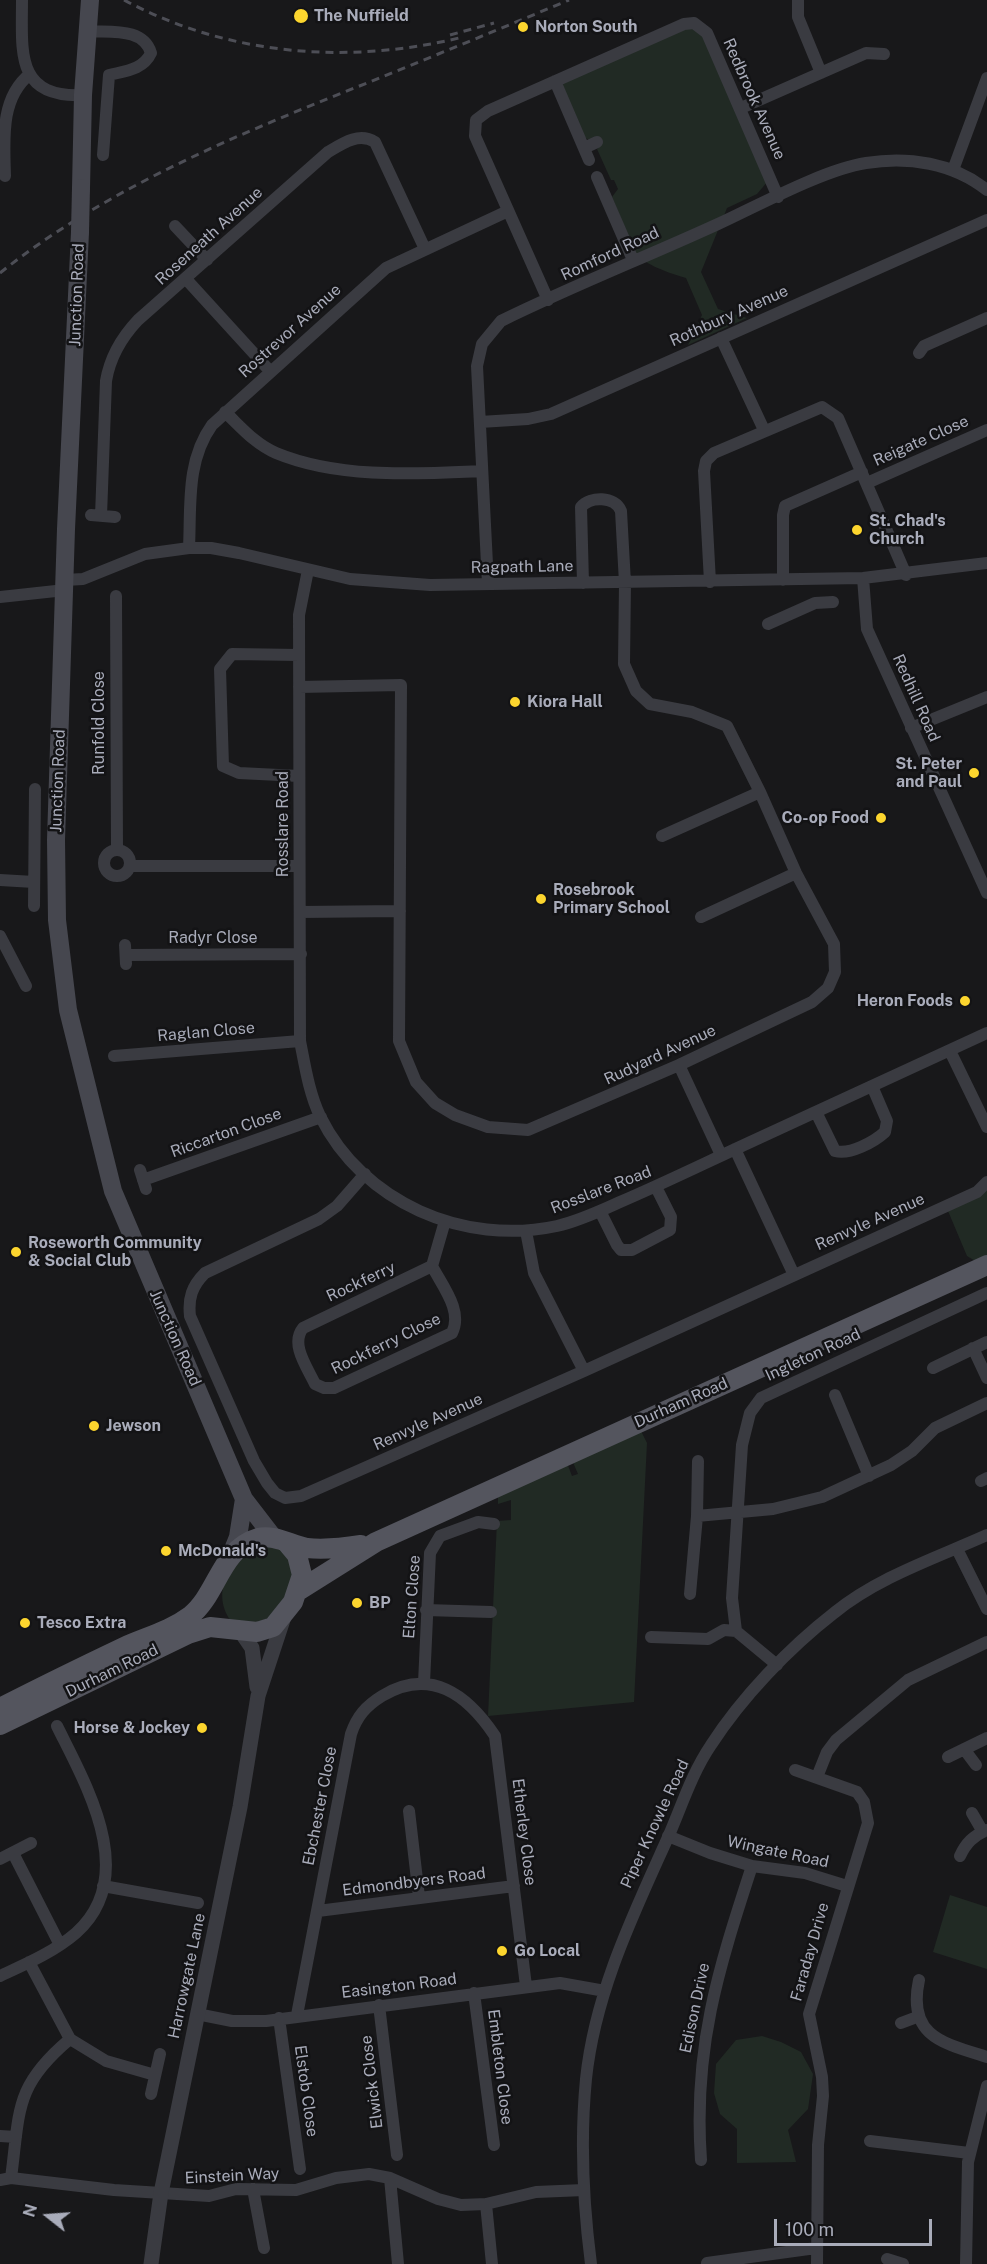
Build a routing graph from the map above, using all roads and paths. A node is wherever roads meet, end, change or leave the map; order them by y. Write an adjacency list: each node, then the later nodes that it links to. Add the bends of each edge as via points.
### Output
1 (22, 0): 7 (street, via 22,44)
2 (90, 0): 4 (main road, Junction Road)
3 (798, 0): 6 (street, via 798,17)
4 (87, 31): 10 (main road, Junction Road); 15 (street, via 137,35 148,43 151,53 140,67 109,75)
5 (884, 54): 6 (street, via 866,53)
6 (820, 73): 11 (street)
7 (30, 74): 10 (street, via 49,93); 14 (street, via 10,93)
8 (555, 81): 11 (street, Redbrook Avenue, via 694,23 707,33); 13 (street); 22 (street, Redbrook Avenue, via 476,120 475,136)
9 (986, 82): 17 (street)
10 (83, 95): 51 (main road, Junction Road, bridge)
11 (741, 108): 21 (street, Redbrook Avenue)
12 (597, 142): 13 (street)
13 (584, 148): 16 (street)
14 (2, 150): 18 (street)
15 (103, 155)
16 (589, 160)
17 (953, 170): 20 (street, Romford Road); 21 (street, Romford Road, via 914,161 863,163)
18 (5, 176)
19 (597, 177): 27 (street, via 609,189)
20 (987, 190)
21 (778, 197): 27 (street, Romford Road)
22 (508, 211): 25 (street, Rostrevor Avenue); 29 (street, Redbrook Avenue)
23 (987, 220): 31 (street, Rothbury Avenue)
24 (175, 225): 26 (street)
25 (425, 249): 26 (street, Roseneath Avenue, via 380,148 362,137 328,152); 33 (street, Rostrevor Avenue, via 386,268)
26 (207, 260): 28 (street, Roseneath Avenue)
27 (633, 260): 29 (street, Romford Road)
28 (186, 279): 33 (street); 40 (street, Roseneath Avenue, via 130,329 111,361 106,381 96,516)
29 (548, 300): 35 (street, Romford Road, via 501,321 482,344 477,366)
30 (987, 318): 32 (street, via 924,346)
31 (721, 338): 35 (street, Rothbury Avenue, via 551,414); 36 (street)
32 (919, 353)
33 (269, 370): 34 (street, Rostrevor Avenue)
34 (225, 412): 38 (street, via 262,445 302,460 396,473); 41 (street, Rostrevor Avenue, via 196,451)
35 (480, 422): 38 (street, Romford Road)
36 (764, 430): 39 (street, via 816,408 828,409 838,418); 48 (street, via 714,453 706,461)
37 (987, 430): 39 (street, Reigate Close)
38 (482, 471): 52 (street, Romford Road)
39 (865, 478): 44 (street); 47 (street, Reigate Close, via 785,506)
40 (115, 517)
41 (189, 548): 43 (street, Ragpath Lane, via 211,548); 51 (street, Ragpath Lane, via 145,554)
42 (987, 563): 44 (street, Ragpath Lane)
43 (308, 570): 52 (street, Ragpath Lane, via 406,584); 58 (street, Rosslare Road, via 299,615)
44 (906, 575): 45 (street, Ragpath Lane)
45 (863, 578): 46 (street, Ragpath Lane); 61 (street, Redhill Road, via 867,629)
46 (820, 579): 47 (street, Ragpath Lane); 55 (street)
47 (783, 580): 48 (street, Ragpath Lane)
48 (710, 582): 50 (street, Ragpath Lane)
49 (583, 583): 50 (street, Ragpath Lane); 50 (street, Rudyard Avenue, via 581,507 590,500 610,500 621,511); 52 (street, Ragpath Lane)
50 (625, 583): 64 (street, Rudyard Avenue, via 624,664 636,691 650,704 692,712 727,726)
51 (65, 585): 54 (street, Ragpath Lane); 113 (main road, Junction Road, via 56,840 57,920 68,1010 112,1191)
52 (488, 585)
53 (116, 596): 66 (street, Runfold Close)
54 (0, 597)
55 (818, 602): 56 (street); 57 (street)
56 (833, 602)
57 (768, 624)
58 (299, 655): 59 (street, Rosslare Road); 62 (street, via 232,654 220,669 223,766 239,773)
59 (299, 687): 62 (street, Rosslare Road); 74 (street, Rudyard Avenue, via 401,685)
60 (987, 697): 61 (street)
61 (911, 728): 72 (street, Redhill Road)
62 (299, 776): 68 (street, Rosslare Road)
63 (35, 789): 71 (street)
64 (760, 792): 65 (street); 69 (street, Rudyard Avenue)
65 (662, 836)
66 (117, 849): 67 (street, via 127,854); 67 (street, Runfold Close, via 106,856 105,868 121,875)
67 (130, 866): 68 (street, Runfold Close)
68 (300, 866): 75 (street, Rosslare Road)
69 (796, 873): 76 (street); 85 (street, Rudyard Avenue, via 834,944 835,972 828,988 812,1002)
70 (0, 880): 71 (street)
71 (34, 882): 73 (street)
72 (986, 886)
73 (34, 906)
74 (400, 911): 75 (street); 85 (street, Rudyard Avenue, via 399,1041 416,1082 455,1115 488,1127 528,1130)
75 (300, 912): 79 (street, Rosslare Road)
76 (701, 918)
77 (0, 936): 80 (street)
78 (126, 954): 79 (street, Radyr Close)
79 (301, 954): 82 (street, Rosslare Road)
80 (26, 986)
81 (987, 1033): 83 (street, Rosslare Road)
82 (300, 1041): 84 (street, Raglan Close); 88 (street, Rosslare Road)
83 (950, 1051): 86 (street, Rosslare Road); 89 (street)
84 (114, 1056)
85 (679, 1065): 91 (street)
86 (872, 1086): 87 (street, Rosslare Road); 87 (street, via 887,1121 885,1132 848,1152 835,1151)
87 (816, 1112): 90 (street, Rosslare Road)
88 (321, 1117): 92 (street, Rosslare Road); 93 (street, Riccarton Close)
89 (987, 1127)
90 (735, 1149): 91 (street, Rosslare Road); 101 (street)
91 (722, 1155): 95 (street, Rosslare Road)
92 (365, 1174): 97 (street, Rosslare Road, via 407,1206); 107 (street, Renvyle Avenue, via 337,1206 319,1219 205,1273 196,1281 188,1299 189,1316 254,1461 275,1493 285,1498 301,1496)
93 (143, 1180)
94 (987, 1182): 101 (street, Renvyle Avenue, via 977,1191)
95 (656, 1187): 96 (street, Rosslare Road); 96 (street, via 671,1217 670,1230 632,1250 621,1250)
96 (600, 1211): 98 (street, Rosslare Road, via 559,1226)
97 (445, 1221): 98 (street, Rosslare Road, via 470,1229); 100 (street)
98 (526, 1231): 107 (street, via 534,1273)
99 (987, 1265): 119 (main road, Durham Road)
100 (432, 1266): 103 (street, Rockferry); 103 (street, Rockferry Close, via 456,1313 452,1333 334,1388 324,1388 315,1384 297,1344 297,1335)
101 (794, 1275): 107 (street, Renvyle Avenue)
102 (987, 1293): 114 (street, Ingleton Road, via 761,1398 750,1413 742,1445)
103 (303, 1328)
104 (987, 1342): 105 (street)
105 (973, 1348): 106 (street); 108 (street)
106 (933, 1368)
107 (584, 1371)
108 (987, 1378)
109 (835, 1395): 112 (street)
110 (987, 1403): 112 (street, via 935,1428 912,1451)
111 (698, 1461): 115 (street)
112 (869, 1476): 114 (street, via 797,1505)
113 (244, 1499): 118 (main road, Junction Road); 121 (main road, via 238,1537)
114 (738, 1512): 115 (street); 130 (street, Ingleton Road, via 732,1598)
115 (697, 1516): 124 (street)
116 (494, 1524): 126 (street, Elton Close, via 478,1522 440,1536 430,1553)
117 (987, 1535): 120 (street, Piper Knowle Road)
118 (280, 1540): 119 (main road, Durham Road, via 305,1548 334,1550); 121 (main road, Durham Road, via 259,1538 242,1545); 123 (main road, Durham Road, via 297,1555 302,1575)
119 (376, 1542): 123 (main road, Durham Road)
120 (957, 1549): 125 (street); 133 (street, Piper Knowle Road, via 878,1585 836,1611)
121 (230, 1557): 122 (main road, Durham Road)
122 (212, 1586): 129 (main road, via 218,1618); 137 (main road, Durham Road, via 192,1615 173,1626)
123 (298, 1591): 128 (main road, Durham Road)
124 (690, 1594)
125 (987, 1609)
126 (426, 1610): 127 (street); 134 (street, Elton Close)
127 (491, 1612)
128 (285, 1614): 129 (main road, Durham Road, via 273,1627 257,1632); 135 (street, Harrowgate Lane)
129 (234, 1630): 135 (street, Harrowgate Lane, via 252,1648); 138 (main road, Durham Road, via 210,1627 188,1634)
130 (735, 1631): 131 (street, via 724,1630 708,1639); 133 (street)
131 (651, 1637)
132 (987, 1642): 145 (street, via 908,1680 836,1740 826,1752)
133 (777, 1665): 149 (street, Piper Knowle Road, via 710,1746)
134 (424, 1683): 136 (street, Ebchester Close); 160 (street, Ebchester Close, via 401,1684 371,1702 356,1718)
135 (258, 1696): 169 (street, Harrowgate Lane, via 240,1808)
136 (459, 1696): 156 (street, Etherley Close, via 495,1736)
137 (0, 1707)
138 (0, 1725)
139 (57, 1725): 155 (street, via 100,1820 106,1854)
140 (987, 1738): 141 (street)
141 (964, 1749): 142 (street); 143 (street)
142 (948, 1756)
143 (976, 1766)
144 (795, 1770): 145 (street, Faraday Drive)
145 (817, 1777): 157 (street, Faraday Drive, via 857,1792 864,1802 868,1823)
146 (409, 1811): 158 (street, via 405,1826)
147 (972, 1813): 148 (street)
148 (985, 1831): 152 (street, via 965,1845)
149 (668, 1836): 154 (street, Wingate Road); 166 (street, Piper Knowle Road, via 638,1898)
150 (31, 1843): 151 (street)
151 (13, 1853): 153 (street); 161 (street)
152 (960, 1856)
153 (0, 1859)
154 (752, 1866): 157 (street, Wingate Road, via 805,1873); 186 (street, Edison Drive, via 717,1975 707,2024 700,2066)
155 (103, 1886): 159 (street); 161 (street, via 84,1924)
156 (514, 1886): 158 (street, Edmondbyers Road); 165 (street, Etherley Close)
157 (847, 1886): 195 (street, Faraday Drive, via 809,2014 823,2096)
158 (419, 1897): 160 (street, Edmondbyers Road)
159 (198, 1903)
160 (318, 1911): 170 (street, Ebchester Close)
161 (60, 1945): 162 (street)
162 (29, 1962): 163 (street); 174 (street)
163 (0, 1976)
164 (919, 1980): 171 (street)
165 (526, 1986): 166 (street, Easington Road, via 560,1983); 167 (street, Easington Road)
166 (605, 1991): 191 (street, Piper Knowle Road, via 586,2077)
167 (474, 1993): 168 (street, Easington Road); 183 (street, Embleton Close)
168 (379, 2005): 170 (street, Easington Road); 185 (street, Elwick Close)
169 (197, 2014): 172 (street, Easington Road, via 232,2021); 192 (street, Harrowgate Lane)
170 (297, 2015): 172 (street, Easington Road)
171 (917, 2017): 173 (street); 176 (street, via 929,2034 945,2044)
172 (279, 2018): 187 (street, Elstob Close)
173 (901, 2023)
174 (70, 2038): 177 (street, via 105,2061); 181 (street, via 31,2077)
175 (160, 2054): 177 (street)
176 (987, 2057)
177 (155, 2075): 179 (street)
178 (987, 2086): 184 (street)
179 (152, 2094)
180 (0, 2136): 181 (street)
181 (16, 2137): 189 (street)
182 (870, 2141): 184 (street)
183 (494, 2145)
184 (969, 2153): 204 (street)
185 (397, 2155)
186 (700, 2160)
187 (300, 2169)
188 (390, 2178): 190 (street, Einstein Way, via 369,2174 336,2178 296,2190); 193 (street, Einstein Way, via 438,2199 461,2205); 199 (street)
189 (6, 2179): 192 (street, Einstein Way)
190 (253, 2189): 192 (street, Einstein Way, via 209,2196); 194 (street)
191 (584, 2190): 193 (street, Einstein Way, via 536,2192); 201 (street, Piper Knowle Road)
192 (161, 2193): 198 (street, Harrowgate Lane)
193 (486, 2204): 200 (street)
194 (264, 2248)
195 (816, 2248): 197 (street); 202 (street, Faraday Drive)
196 (887, 2259): 203 (street)
197 (707, 2263)
198 (152, 2264)
199 (398, 2264)
200 (492, 2264)
201 (591, 2264)
202 (817, 2264)
203 (903, 2264)
204 (966, 2264)

